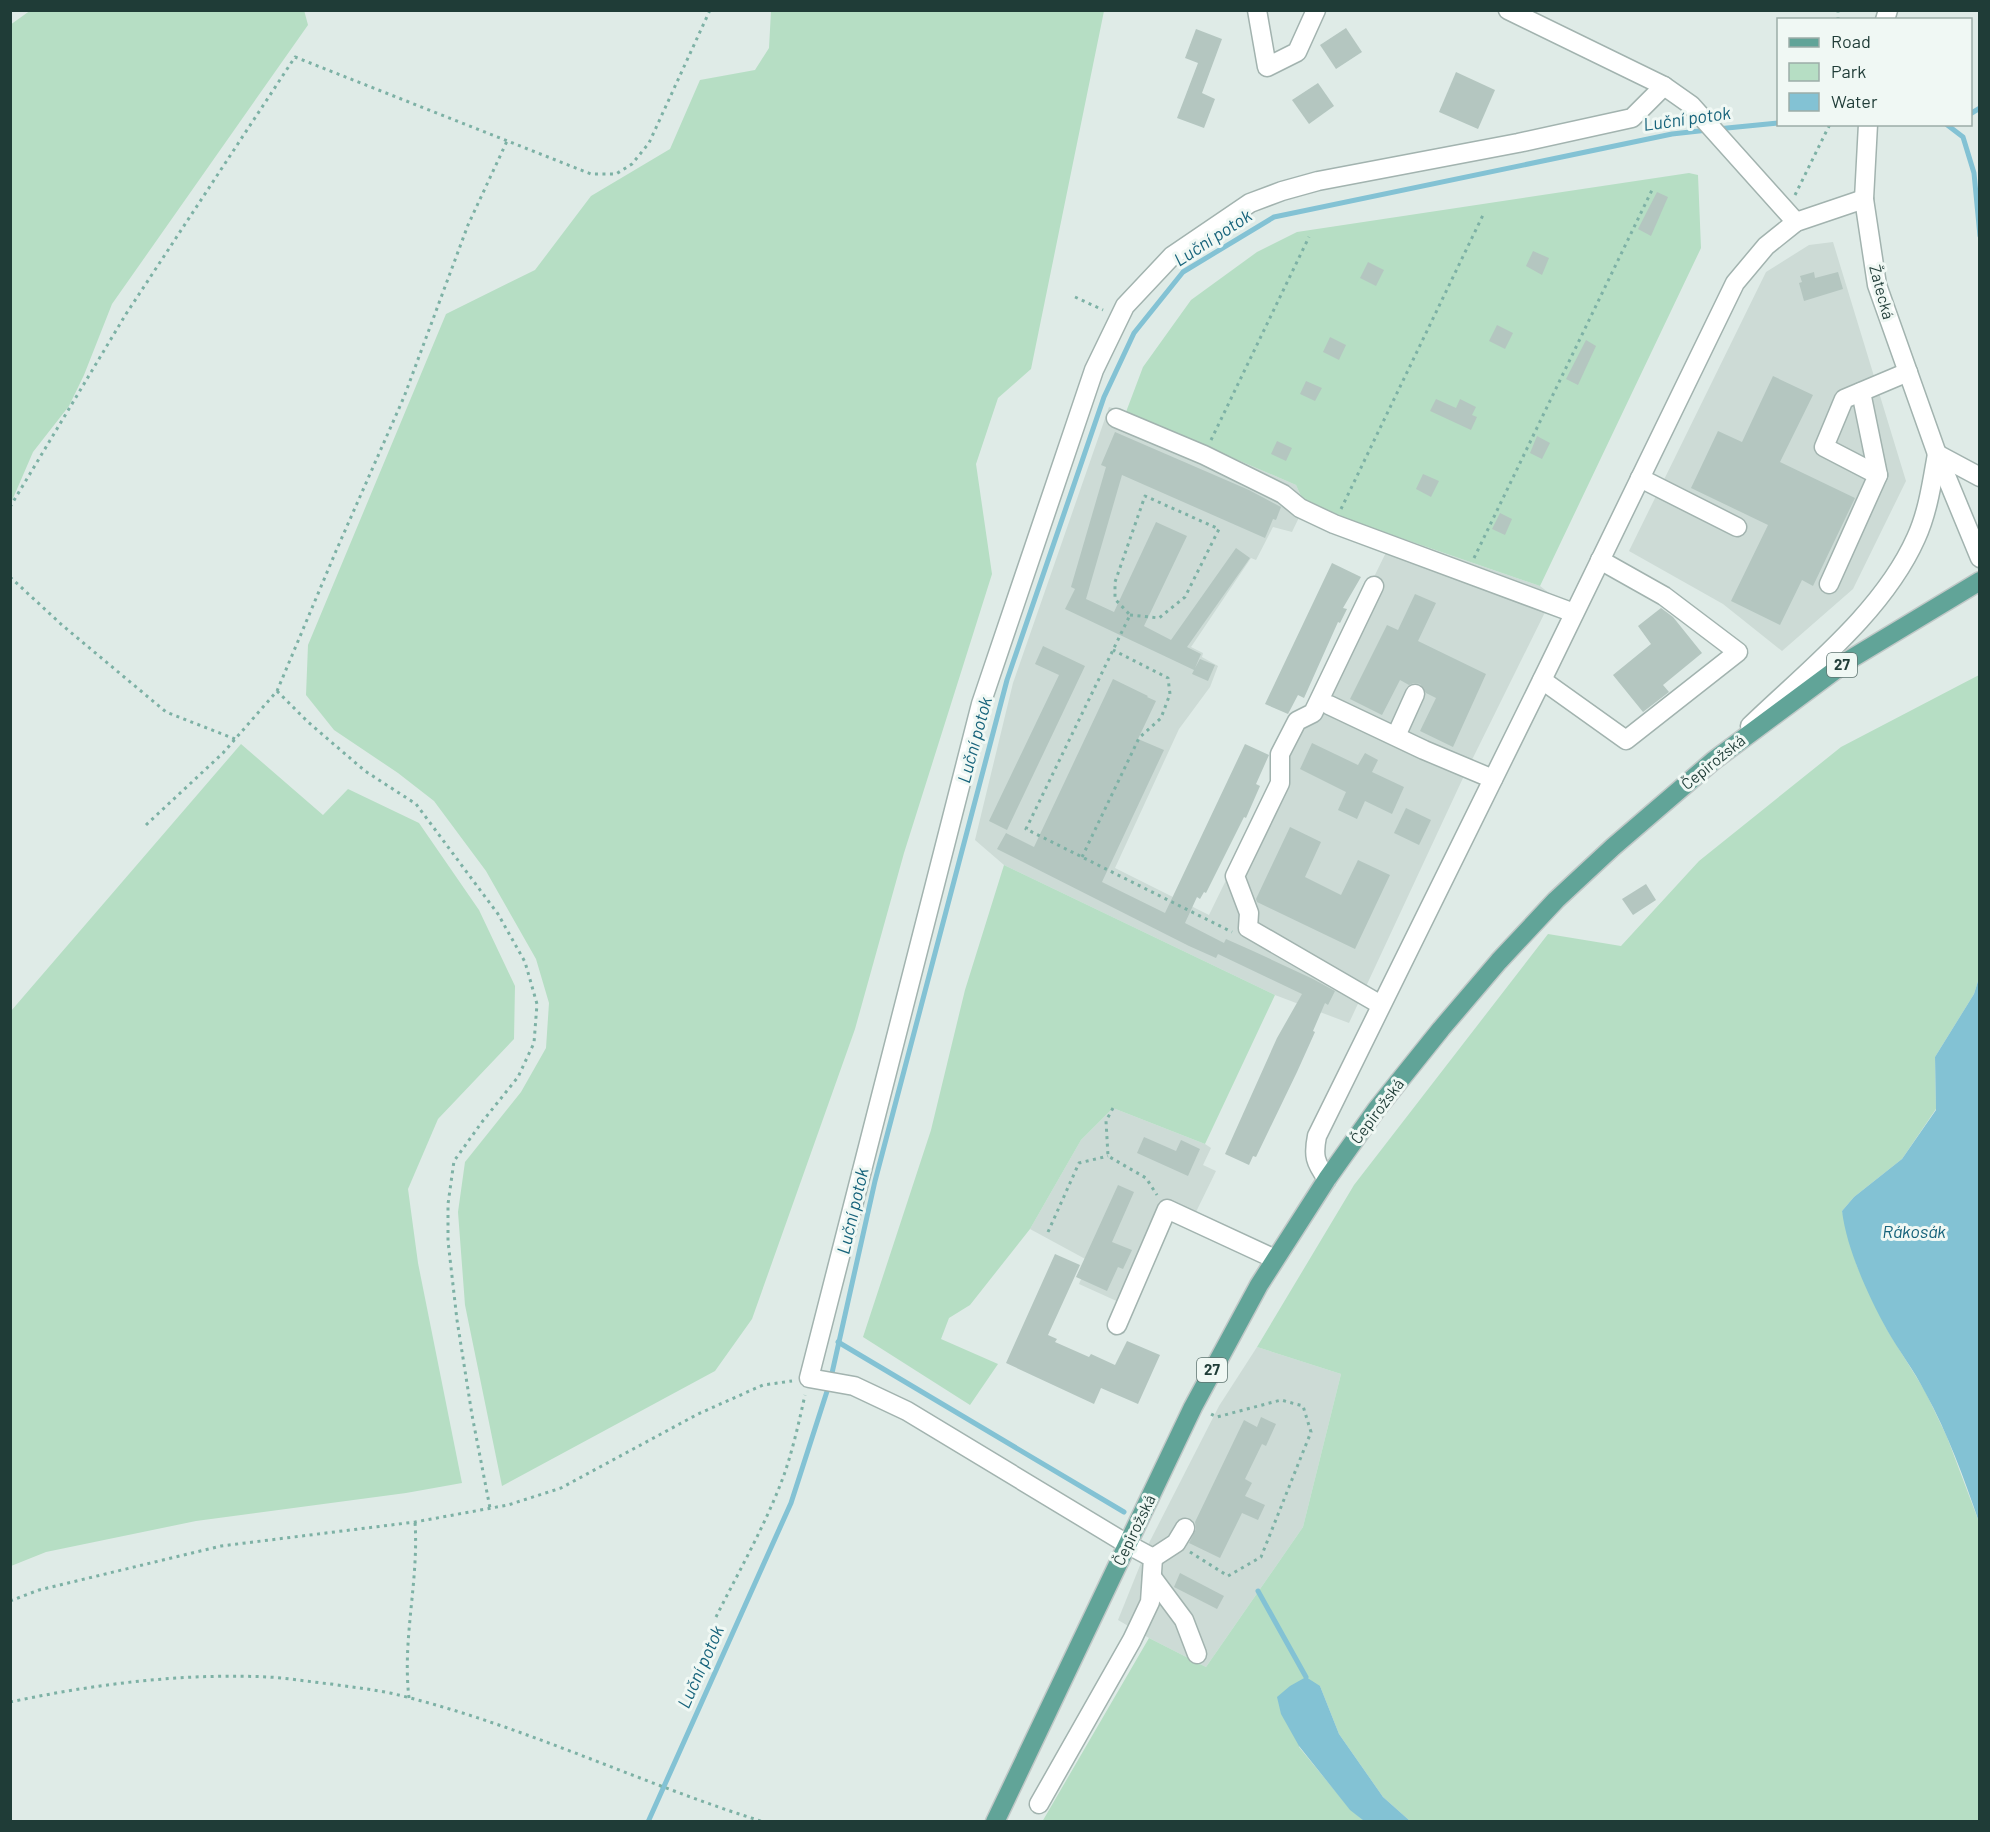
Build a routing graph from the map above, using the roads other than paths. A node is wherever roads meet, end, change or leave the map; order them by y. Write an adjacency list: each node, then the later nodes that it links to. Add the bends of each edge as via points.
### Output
1 (1257, 10): 2 (street, via 1267,67 1297,52)
2 (1316, 10)
3 (1508, 10): 4 (street)
4 (1664, 86): 7 (street, via 1691,105); 33 (street, via 1632,118 1318,181 1250,203 1172,256 1125,306 1094,370 981,704 809,1378 854,1386 906,1411)
5 (1868, 127): 6 (street, Žatecká)
6 (1864, 199): 7 (street); 8 (street, Žatecká, via 1877,285)
7 (1790, 216): 14 (street, via 1735,283)
8 (1908, 372): 9 (street); 11 (street, Žatecká)
9 (1861, 392): 12 (street); 12 (street, via 1844,399 1824,447)
10 (1116, 418): 21 (street, via 1204,455 1283,494 1300,508 1334,525)
11 (1937, 454): 13 (street); 16 (street, Žatecká); 26 (street, via 1929,500 1902,567 1854,626)
12 (1878, 475): 19 (street)
13 (1980, 477)
14 (1640, 478): 15 (street); 17 (street)
15 (1737, 527)
16 (1980, 558)
17 (1600, 560): 21 (street); 22 (street, via 1664,596 1738,652 1626,740)
18 (1980, 581): 26 (main road, Čepirožská / 27, via 1849,660)
19 (1829, 584)
20 (1374, 586): 28 (street, via 1313,713 1298,721 1280,754 1280,783 1235,876 1249,913 1248,928)
21 (1574, 613): 22 (street)
22 (1542, 680): 27 (street)
23 (1415, 694): 25 (street)
24 (1329, 705): 25 (street)
25 (1396, 736): 27 (street)
26 (1713, 761): 29 (main road, Čepirožská / 27, via 1556,900 1499,961 1391,1092)
27 (1493, 779): 28 (street)
28 (1381, 1005): 29 (street, via 1317,1136 1314,1154)
29 (1327, 1179): 30 (main road, Čepirožská / 27)
30 (1275, 1259): 31 (street, via 1167,1209); 33 (main road, Čepirožská / 27, via 1222,1350)
31 (1117, 1325)
32 (1180, 1536): 34 (street)
33 (1127, 1544): 34 (street); 38 (main road, Čepirožská / 27)
34 (1154, 1557): 35 (street)
35 (1152, 1577): 36 (street, via 1184,1620); 37 (street, via 1150,1602 1132,1640)
36 (1197, 1654)
37 (1039, 1804)
38 (995, 1821)

